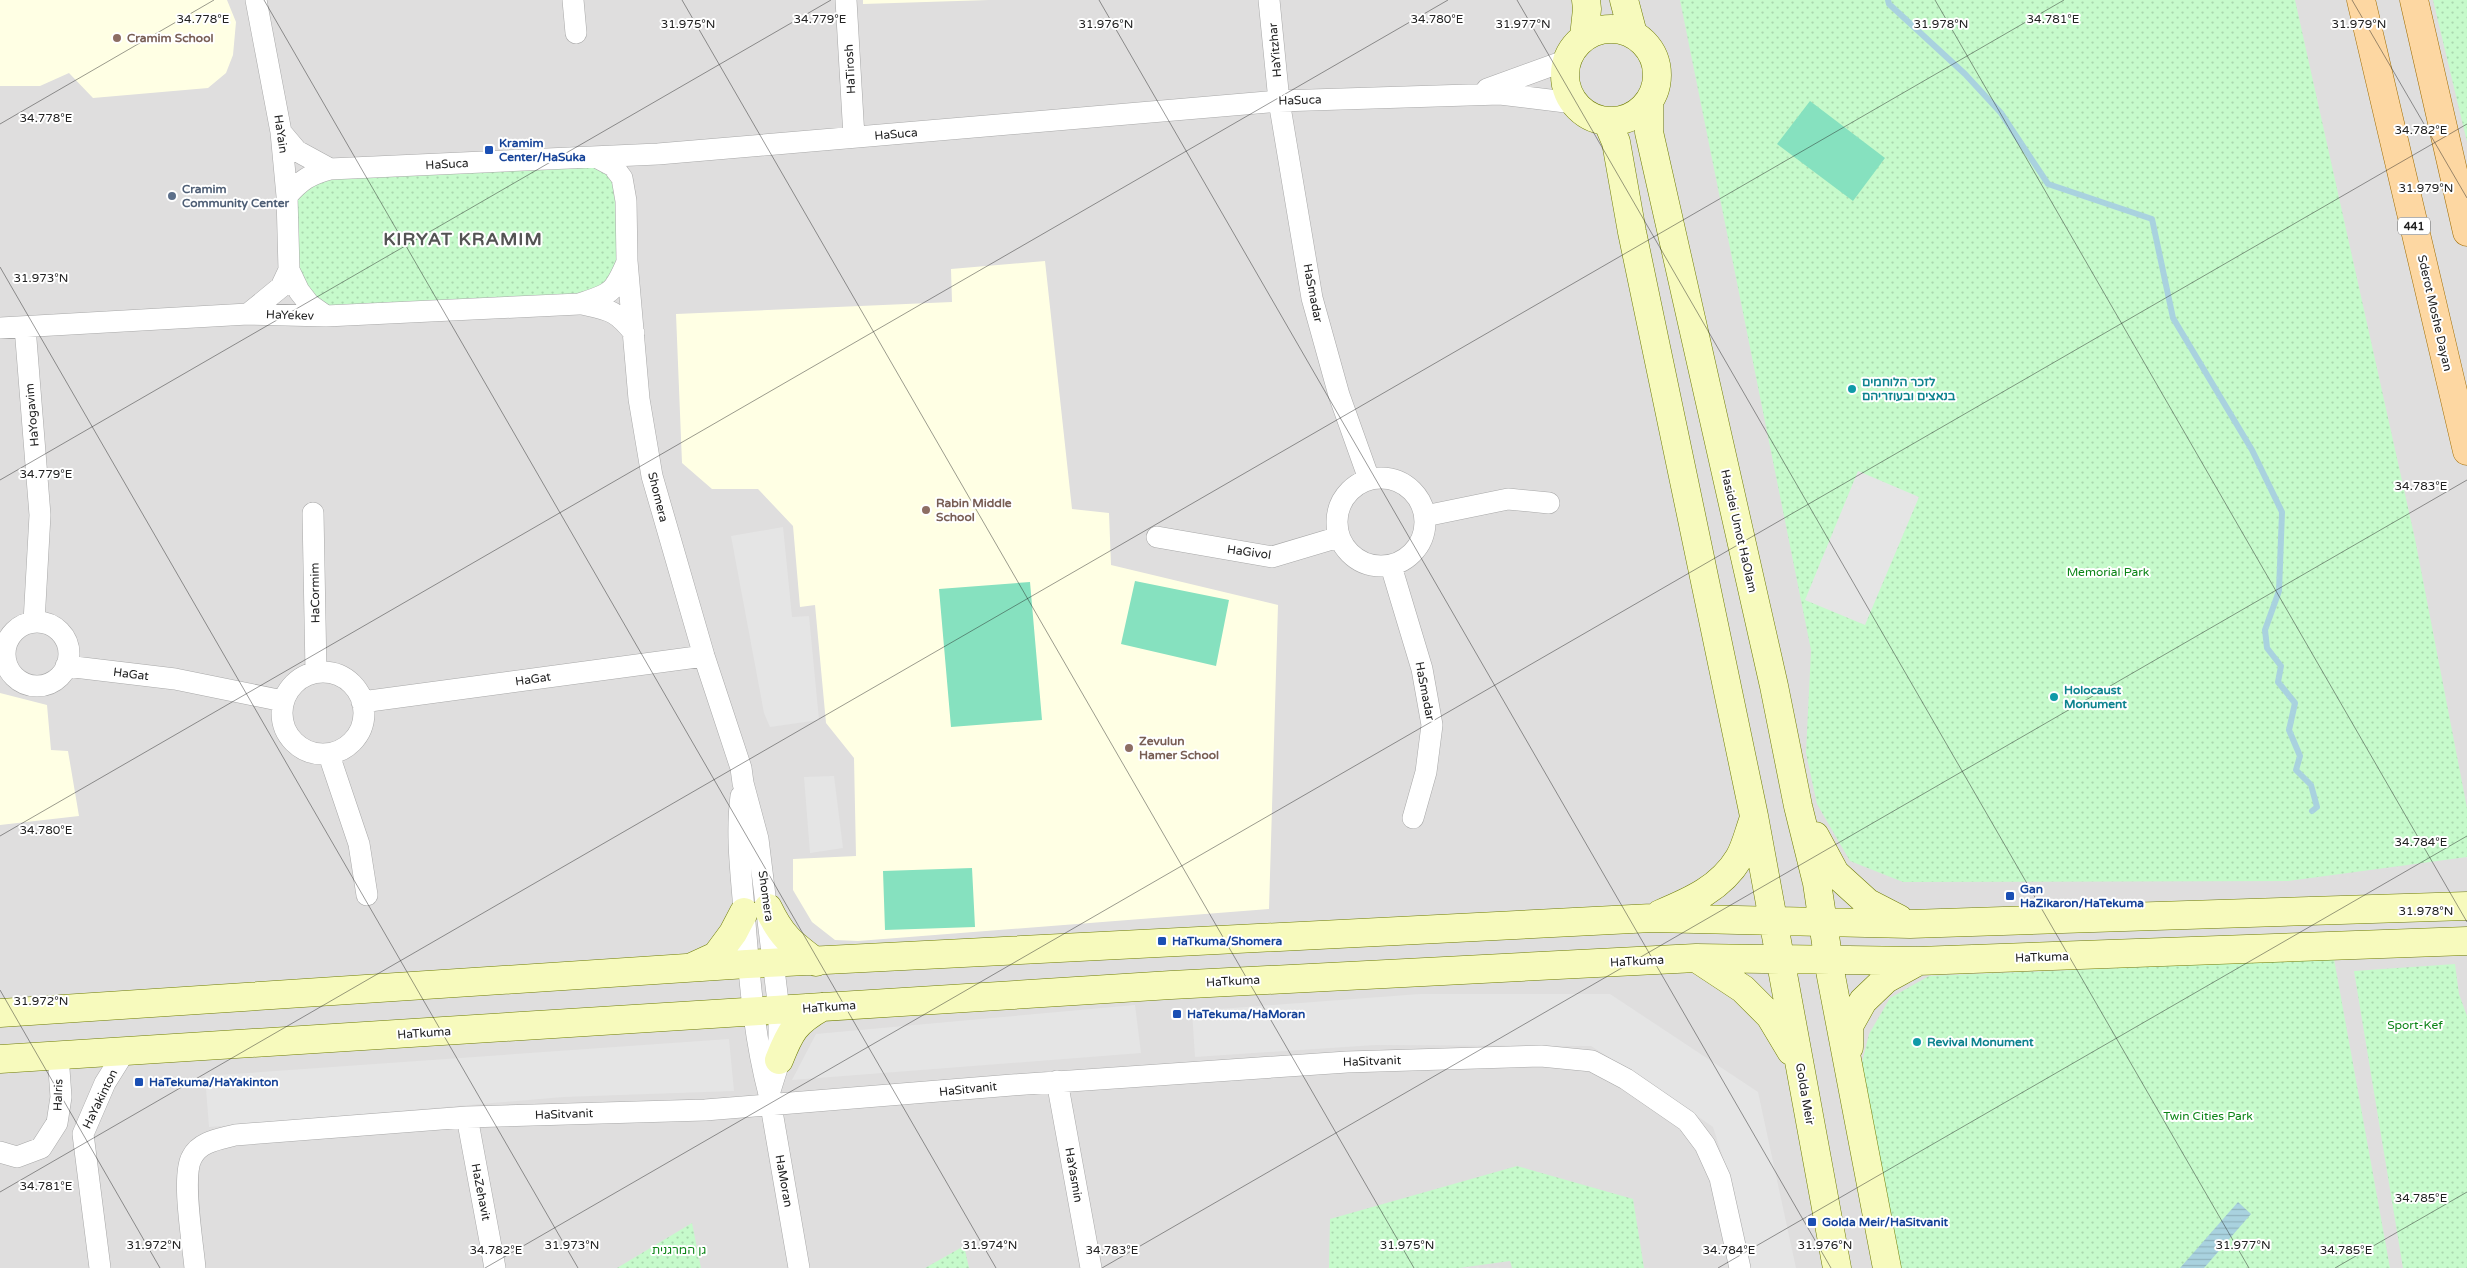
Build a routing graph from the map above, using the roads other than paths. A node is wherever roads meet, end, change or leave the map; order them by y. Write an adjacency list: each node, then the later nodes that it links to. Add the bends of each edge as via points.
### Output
1 (256, 0): 18 (street, HaYain)
2 (573, 0): 9 (street)
3 (846, 0): 19 (street, HaTirosh)
4 (1269, 0): 14 (street, HaYitzhar)
5 (1586, 0): 11 (street)
6 (1624, 0): 10 (street)
7 (2361, 0): 34 (main road, Sderot Moshe Dayan / 441)
8 (2414, 0): 25 (main road)
9 (576, 33)
10 (1633, 34): 11 (street, via 1610,28); 16 (street, Hasidei Umot HaOlam, via 1652,53 1656,65 1655,91)
11 (1584, 37): 12 (street, via 1573,47)
12 (1567, 60): 13 (street, HaSuca, via 1503,85); 15 (street, via 1566,82)
13 (1463, 95): 14 (street, HaSuca); 15 (street, HaSuca, via 1500,94)
14 (1279, 101): 19 (street, HaSuca); 35 (street, HaSmadar, via 1312,298 1338,395)
15 (1574, 103): 17 (street, via 1585,114)
16 (1648, 103): 17 (street, via 1628,118); 50 (street, Hasidei Umot HaOlam, via 1649,132)
17 (1607, 121): 51 (street, via 1616,142)
18 (281, 132): 22 (street, via 297,151); 23 (street, HaYain)
19 (854, 138): 20 (street, HaSuca)
20 (658, 154): 21 (street, HaSuca); 24 (street, Shomera, via 636,172)
21 (596, 157): 22 (street, HaSuca); 24 (street, Shomera, via 613,166 622,178)
22 (330, 170): 23 (street, HaSuca, via 310,174)
23 (287, 196): 27 (street, HaYain)
24 (626, 201): 26 (street, Shomera)
25 (2467, 232)
26 (627, 261): 28 (street, HaYekev, via 617,286 603,296); 33 (street, Shomera)
27 (288, 270): 29 (street, via 281,287); 30 (street, HaYain, via 298,291)
28 (579, 304): 30 (street, HaYekev); 33 (street, HaYekev, via 606,309 620,316)
29 (248, 314): 30 (street, HaYekev); 31 (street, HaYekev)
30 (326, 316)
31 (25, 327): 32 (street, HaYekev); 42 (street, HaYogavim, via 40,515)
32 (0, 328)
33 (634, 333): 44 (street, Shomera, via 639,399 652,476)
34 (2467, 451)
35 (1369, 479): 38 (street, via 1384,477 1399,481 1420,501); 40 (street, via 1356,485 1342,502 1336,523)
36 (1549, 503): 38 (street, via 1508,499)
37 (313, 513): 46 (street, HaCormim)
38 (1425, 516): 41 (street, via 1426,526 1419,546 1411,555)
39 (1156, 537): 40 (street, HaGivol, via 1272,557)
40 (1339, 537): 41 (street, via 1354,558 1378,567)
41 (1391, 566): 52 (street, HaSmadar, via 1422,669 1432,725 1426,772)
42 (34, 622): 43 (street, via 25,624 11,635); 45 (street, via 50,626 62,635 67,645)
43 (2, 652): 45 (street, via 10,671 25,684 35,686 54,681)
44 (704, 656): 48 (street, HaGat); 55 (street, Shomera, via 741,768 758,839)
45 (66, 666): 47 (street, HaGat, via 175,679)
46 (316, 672): 47 (street, via 296,682); 48 (street, via 339,676 349,682)
47 (283, 701): 49 (street, via 281,715 291,741 309,752)
48 (362, 702): 49 (street, via 364,716 361,729 342,750)
49 (329, 754): 53 (street, via 359,844)
50 (1798, 806): 57 (street, Hasidei Umot HaOlam); 59 (street, via 1835,874 1868,903)
51 (1754, 816): 56 (street, via 1739,857 1724,879 1698,898); 58 (street)
52 (1414, 818)
53 (367, 895)
54 (2467, 906): 59 (street)
55 (756, 910): 65 (street); 66 (street, Shomera); 67 (street, Shomera); 68 (street, via 716,956)
56 (1652, 918): 58 (street); 65 (street)
57 (1823, 920): 58 (street); 59 (street); 63 (street, Hasidei Umot HaOlam)
58 (1773, 921): 62 (street, Golda Meir)
59 (1910, 924)
60 (2467, 941): 64 (street, HaTkuma)
61 (1696, 958): 62 (street, HaTkuma); 69 (street, HaTkuma, via 1171,984); 76 (street, via 1743,989 1770,1016)
62 (1780, 958): 63 (street, HaTkuma); 76 (street, Golda Meir)
63 (1829, 960): 64 (street, HaTkuma); 77 (street)
64 (1918, 961): 77 (street, via 1886,979 1863,1001 1850,1026)
65 (816, 962): 66 (street)
66 (775, 963): 67 (street); 70 (street, Shomera)
67 (747, 964): 68 (street); 70 (street, Shomera)
68 (689, 968): 71 (street)
69 (822, 1007): 70 (street, HaTkuma); 75 (street, via 802,1018 787,1039)
70 (766, 1011): 72 (street, HaTkuma); 75 (street, HaMoran); 79 (street, HaMoran)
71 (0, 1013)
72 (125, 1051): 73 (street, HaTkuma); 82 (street, HaYakinton, via 105,1083 83,1134)
73 (58, 1055): 74 (street, HaTkuma); 81 (street, HaIris, via 61,1097 57,1123 41,1148 17,1157)
74 (0, 1059)
75 (779, 1060): 79 (street, HaMoran)
76 (1799, 1064): 88 (street, Golda Meir)
77 (1849, 1068): 89 (street)
78 (1057, 1081): 79 (street, HaSitvanit); 86 (street, HaYasmin); 87 (street, HaSitvanit, via 1357,1061 1540,1056 1592,1061 1626,1079 1687,1121 1705,1145 1720,1178)
79 (769, 1099): 80 (street, HaSitvanit, via 705,1110); 85 (street, HaMoran)
80 (467, 1117): 83 (street, HaSitvanit, via 236,1135 207,1143 192,1157 187,1187); 84 (street, HaZehavit)
81 (0, 1152)
82 (100, 1268)
83 (195, 1268)
84 (495, 1268)
85 (800, 1268)
86 (1091, 1268)
87 (1740, 1268)
88 (1837, 1268)
89 (1887, 1268)

